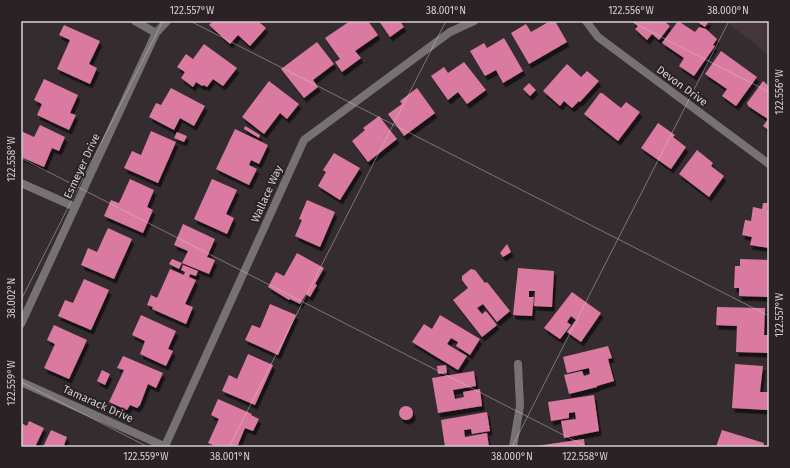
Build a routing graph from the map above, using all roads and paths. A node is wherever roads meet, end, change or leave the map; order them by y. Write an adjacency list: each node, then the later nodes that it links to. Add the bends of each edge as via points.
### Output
1 (135, 21): 5 (street)
2 (167, 21): 5 (street, Esmeyer Drive)
3 (474, 21): 12 (street, Wallace Way, via 450,32 304,140)
4 (586, 21): 6 (street, Devon Drive, via 598,37)
5 (156, 33): 8 (street, Esmeyer Drive)
6 (769, 164)
7 (21, 183): 8 (street)
8 (75, 207): 9 (street, Esmeyer Drive)
9 (21, 324)
10 (518, 364): 13 (street, via 520,406)
11 (21, 382): 12 (street, Tamarack Drive)
12 (166, 447)
13 (513, 447)

